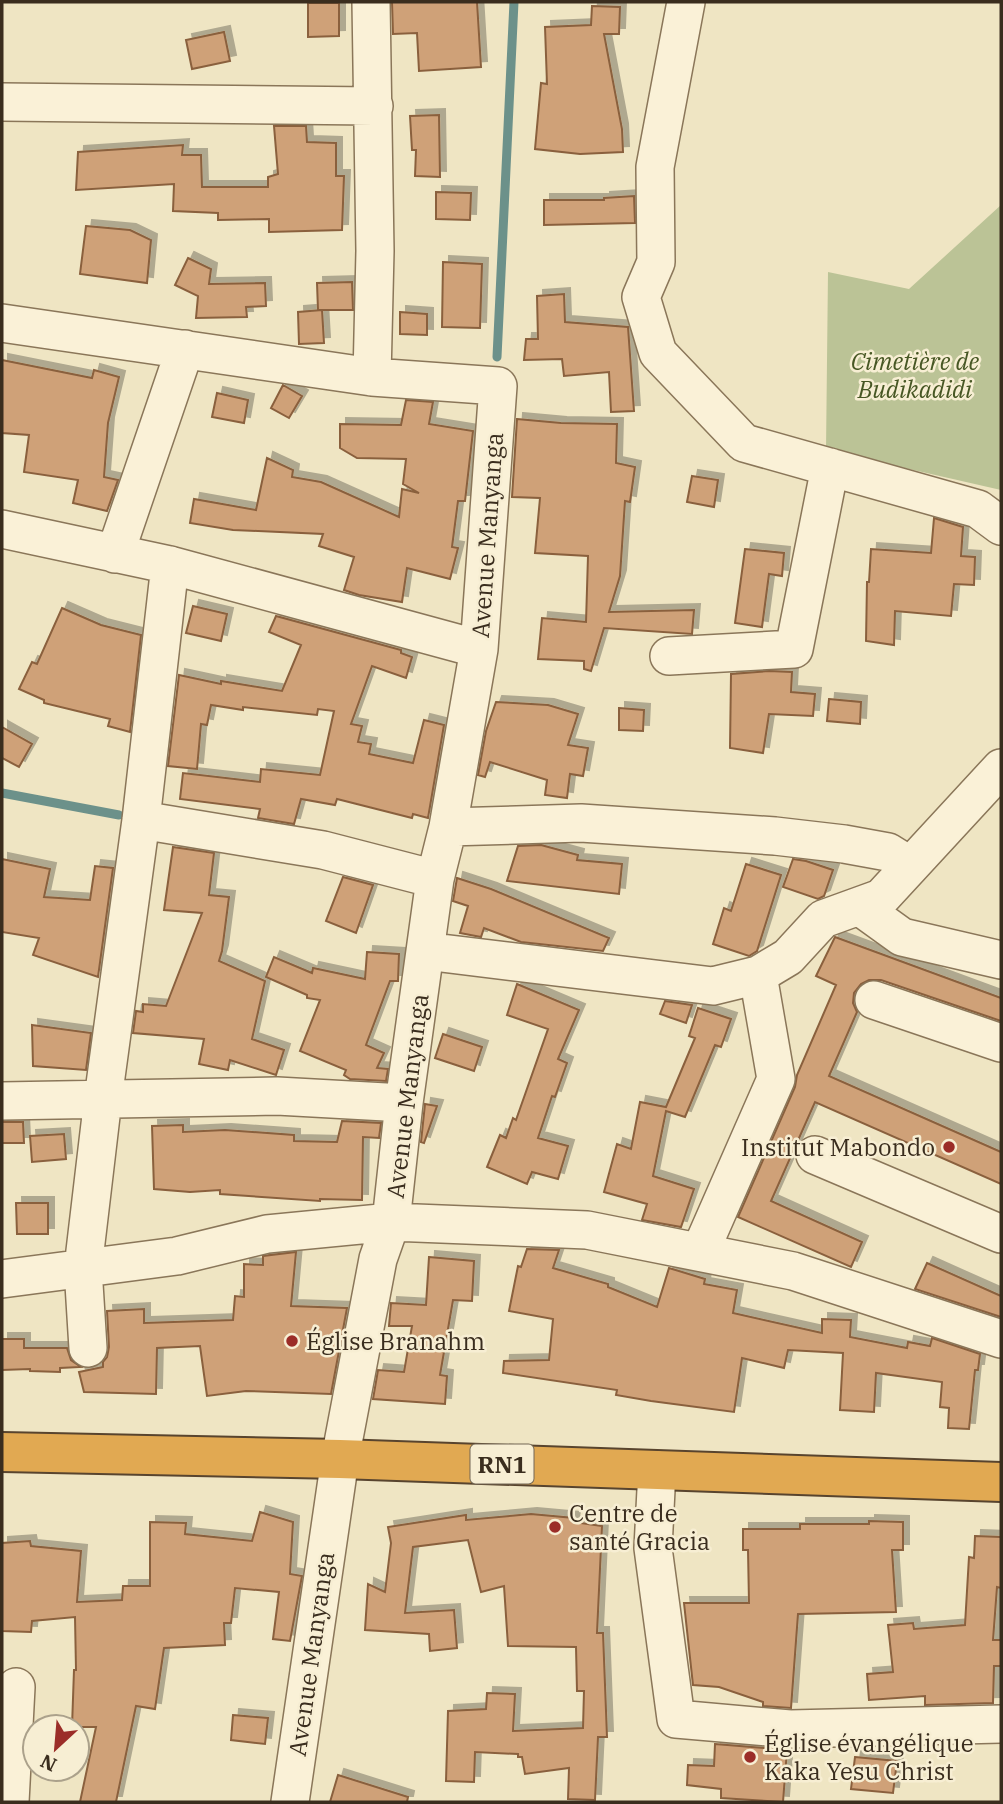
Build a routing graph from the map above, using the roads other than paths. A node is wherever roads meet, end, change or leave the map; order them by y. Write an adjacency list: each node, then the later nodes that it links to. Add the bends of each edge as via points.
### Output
1 (371, 2): 4 (street)
2 (687, 2): 8 (street, via 655,167 656,262 641,297 658,352 744,443)
3 (2, 102): 4 (street)
4 (374, 106): 7 (street)
5 (2, 323): 6 (street)
6 (185, 349): 7 (street); 11 (street)
7 (372, 377): 13 (street, Avenue Manyanga, via 498,386)
8 (830, 467): 9 (street, via 978,509); 14 (street, via 794,649)
9 (1001, 526)
10 (2, 529): 11 (street)
11 (116, 554): 12 (street)
12 (170, 565): 13 (street); 17 (street)
13 (479, 649): 18 (street, Avenue Manyanga)
14 (669, 656)
15 (1001, 768): 16 (street)
16 (987, 804): 19 (street)
17 (141, 820): 20 (street, via 323,850); 27 (street)
18 (448, 827): 19 (street, via 581,823 775,836 888,852); 20 (street, Avenue Manyanga)
19 (909, 865): 21 (street, via 880,898)
20 (435, 879): 22 (street, Avenue Manyanga)
21 (859, 906): 23 (street, via 902,937); 24 (street, via 823,919 788,957)
22 (425, 951): 24 (street, via 713,986); 29 (street, Avenue Manyanga)
23 (1001, 960)
24 (758, 975): 33 (street, via 776,1080)
25 (874, 1000): 26 (street)
26 (1001, 1043)
27 (103, 1099): 28 (street); 29 (street, via 277,1096); 34 (street)
28 (2, 1101)
29 (404, 1103): 31 (street, Avenue Manyanga)
30 (815, 1155): 32 (street)
31 (391, 1222): 33 (street, via 587,1230); 34 (street, via 267,1234 177,1256); 39 (street, Avenue Manyanga, via 378,1259)
32 (1001, 1234)
33 (700, 1252): 36 (street, via 793,1271)
34 (83, 1268): 35 (street); 37 (street)
35 (2, 1279)
36 (1001, 1339)
37 (88, 1348)
38 (2, 1452): 39 (highway, RN1)
39 (340, 1459): 40 (highway, RN1); 45 (street, Avenue Manyanga)
40 (657, 1470): 41 (highway, RN1); 43 (street, via 653,1548 676,1719 790,1730)
41 (1001, 1482)
42 (16, 1687): 44 (street)
43 (1001, 1724)
44 (10, 1802)
45 (289, 1802)

